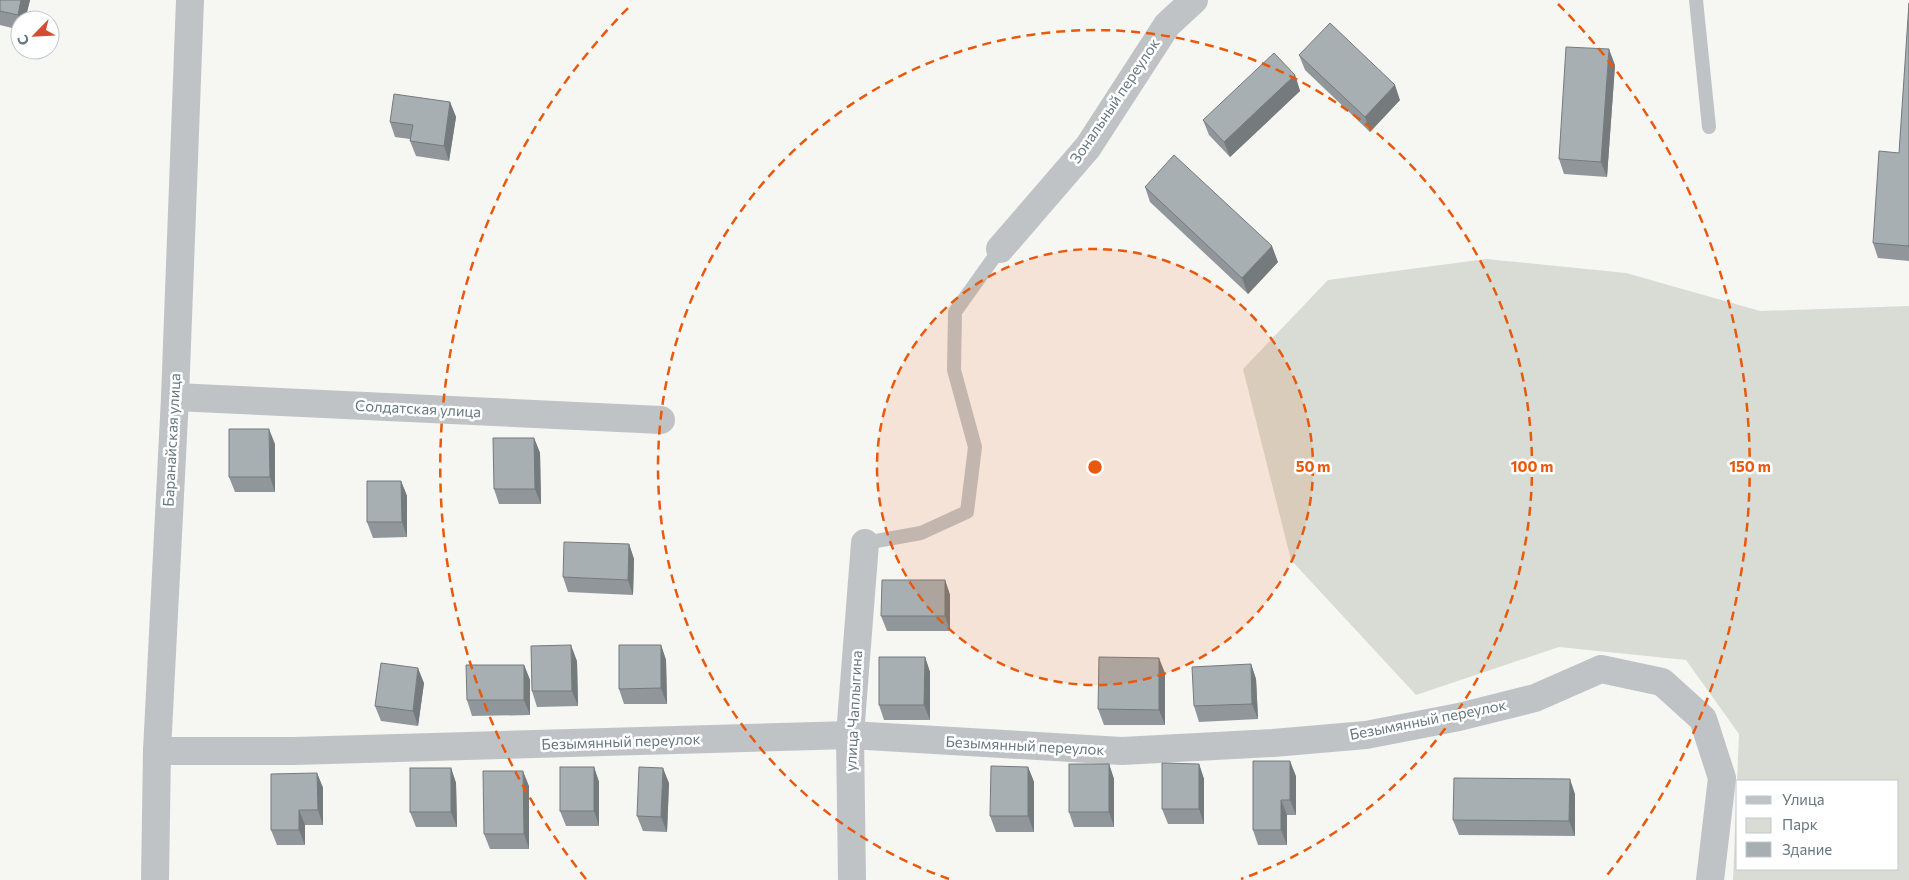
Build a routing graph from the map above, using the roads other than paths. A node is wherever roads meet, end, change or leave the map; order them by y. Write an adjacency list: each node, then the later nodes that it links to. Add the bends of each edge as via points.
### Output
1 (190, 0): 6 (street, Баранайская улица)
2 (1194, 0): 5 (street, Зональный переулок, via 1167,25 1088,147)
3 (1696, 0): 4 (lane)
4 (1709, 127)
5 (1000, 250): 8 (lane, via 955,312 954,370 975,447 967,512 921,533)
6 (175, 397): 7 (street, Солдатская улица); 10 (street, Баранайская улица)
7 (661, 420)
8 (865, 543): 9 (street, улица Чаплыгина)
9 (850, 735): 10 (street, Безымянный переулок, via 294,751); 12 (street, улица Чаплыгина); 13 (street, Безымянный переулок, via 1122,752 1273,744 1366,735 1459,717 1535,698 1601,669 1662,682 1703,719 1722,778)
10 (157, 751): 11 (street, Баранайская улица)
11 (155, 880)
12 (852, 880)
13 (1710, 880)

